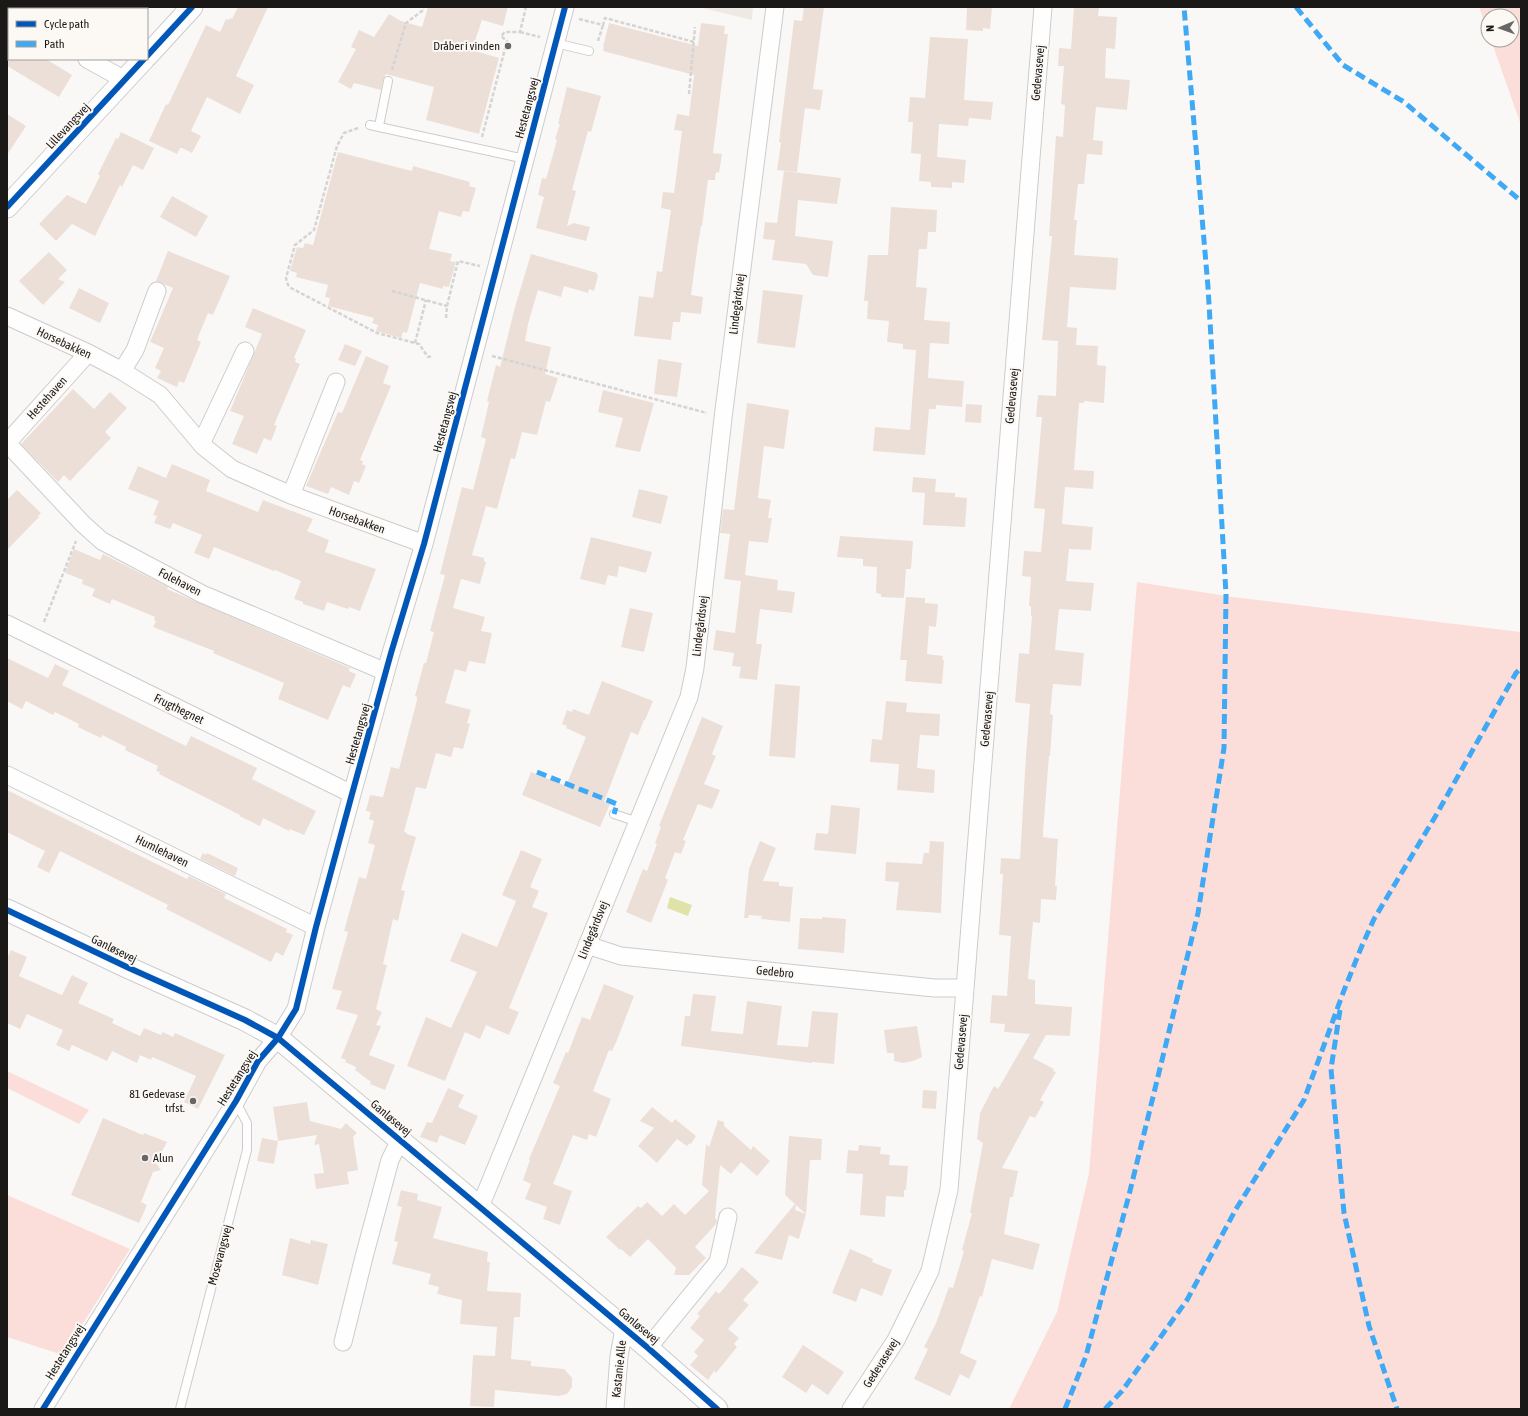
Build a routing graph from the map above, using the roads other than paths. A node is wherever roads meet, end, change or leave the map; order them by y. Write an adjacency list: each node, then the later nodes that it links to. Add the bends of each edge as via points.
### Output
1 (192, 7): 7 (street)
2 (775, 7): 31 (street, Lindegårdsvej, via 693,677 689,697)
3 (1043, 7): 35 (street, Gedevasevej)
4 (564, 11): 5 (street, Hestetangsvej)
5 (555, 43): 6 (lane); 14 (street, Hestetangsvej)
6 (589, 51)
7 (148, 55)
8 (89, 60): 10 (street)
9 (143, 60): 10 (street, Lillevangsvej)
10 (124, 80): 15 (street, Lillevangsvej)
11 (388, 81): 13 (lane)
12 (370, 124): 13 (lane)
13 (378, 126): 14 (lane)
14 (525, 159): 25 (street, Hestetangsvej)
15 (7, 207)
16 (157, 291): 20 (street, via 135,350)
17 (7, 316): 19 (street, Horsebakken)
18 (245, 351): 23 (street)
19 (88, 353): 20 (street, Horsebakken); 22 (street, Hestehaven)
20 (122, 371): 23 (street, Horsebakken, via 160,395)
21 (336, 382): 24 (street)
22 (7, 443): 27 (street, Folehaven, via 102,541 202,594)
23 (201, 444): 24 (street, Horsebakken, via 232,469)
24 (291, 495): 25 (street, Horsebakken)
25 (424, 544): 27 (street, Hestetangsvej)
26 (7, 624): 29 (street, Frugthegnet)
27 (386, 672): 29 (street, Hestetangsvej)
28 (7, 775): 33 (street, Humlehaven)
29 (352, 794): 33 (street, Hestetangsvej)
30 (614, 814): 31 (lane)
31 (638, 822): 34 (street, Lindegårdsvej)
32 (7, 910): 36 (street, Ganløsevej, via 245,1020)
33 (316, 927): 36 (street, Hestetangsvej, via 296,1009)
34 (587, 945): 35 (street, Gedebro, via 621,956 934,988); 39 (street, Lindegårdsvej)
35 (965, 988): 48 (street, Gedevasevej, via 949,1190 930,1271 896,1340)
36 (278, 1038): 37 (street, Hestetangsvej, via 258,1061); 38 (street, Ganløsevej)
37 (236, 1101): 44 (street, Hestetangsvej); 45 (lane, Mosevangsvej, via 247,1123 248,1150)
38 (400, 1140): 39 (street, Ganløsevej); 42 (street, Ganløsevej, via 390,1160)
39 (480, 1207): 41 (street, Ganløsevej)
40 (728, 1217): 43 (street, Ganløsevej, via 718,1262)
41 (624, 1329): 43 (street, Ganløsevej); 46 (street, Kastanie Alle)
42 (343, 1342)
43 (648, 1348): 47 (street, Ganløsevej)
44 (43, 1409)
45 (180, 1409)
46 (615, 1409)
47 (717, 1409)
48 (851, 1409)

